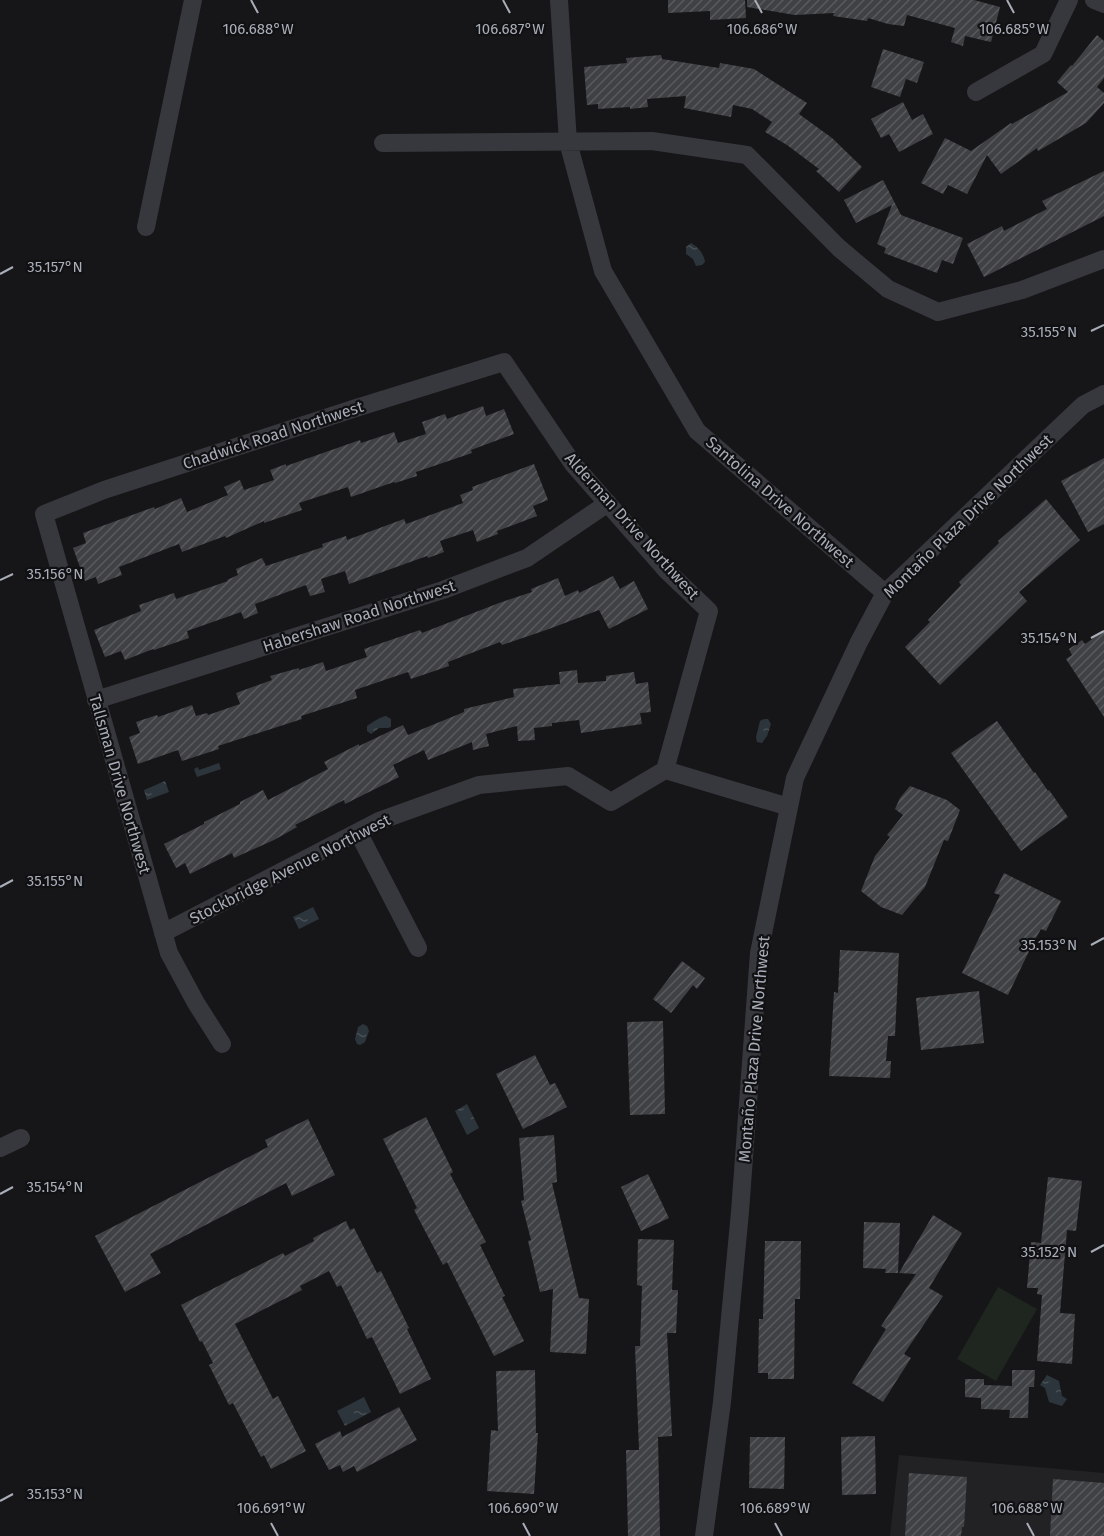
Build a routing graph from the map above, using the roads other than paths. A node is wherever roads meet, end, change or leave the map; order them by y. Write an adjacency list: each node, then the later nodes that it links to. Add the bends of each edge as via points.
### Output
1 (193, 0): 9 (street)
2 (559, 0): 7 (street, Santolina Drive Northwest)
3 (1069, 0): 6 (street, via 1043,54)
4 (1094, 0): 5 (street)
5 (1104, 3)
6 (976, 92)
7 (568, 142): 8 (street); 10 (street, via 652,141 747,155 839,248 888,289 938,312 1022,290); 15 (street, Santolina Drive Northwest, via 603,270 698,431)
8 (383, 143)
9 (146, 227)
10 (1104, 259)
11 (504, 362): 13 (street, Alderman Drive Northwest, via 573,464); 14 (street, Chadwick Road Northwest, via 104,490)
12 (1104, 394): 15 (street, Montaño Plaza Drive Northwest, via 1083,405)
13 (608, 503): 16 (street, Habershaw Road Northwest, via 526,558 443,590); 17 (street, Alderman Drive Northwest, via 709,611)
14 (44, 514): 16 (street, Tallsman Drive Northwest)
15 (885, 593): 18 (street, Montaño Plaza Drive Northwest, via 795,778)
16 (96, 700): 20 (street, Tallsman Drive Northwest)
17 (665, 770): 18 (street); 19 (street, Stockbridge Avenue Northwest, via 611,802 568,776 479,785)
18 (789, 807): 25 (street, Montaño Plaza Drive Northwest, via 759,953 737,1252)
19 (358, 832): 20 (street, Stockbridge Avenue Northwest); 21 (street)
20 (163, 933): 22 (street, Tallsman Drive Northwest, via 169,953)
21 (418, 948)
22 (222, 1044)
23 (21, 1138): 24 (street)
24 (0, 1148)
25 (704, 1536)

